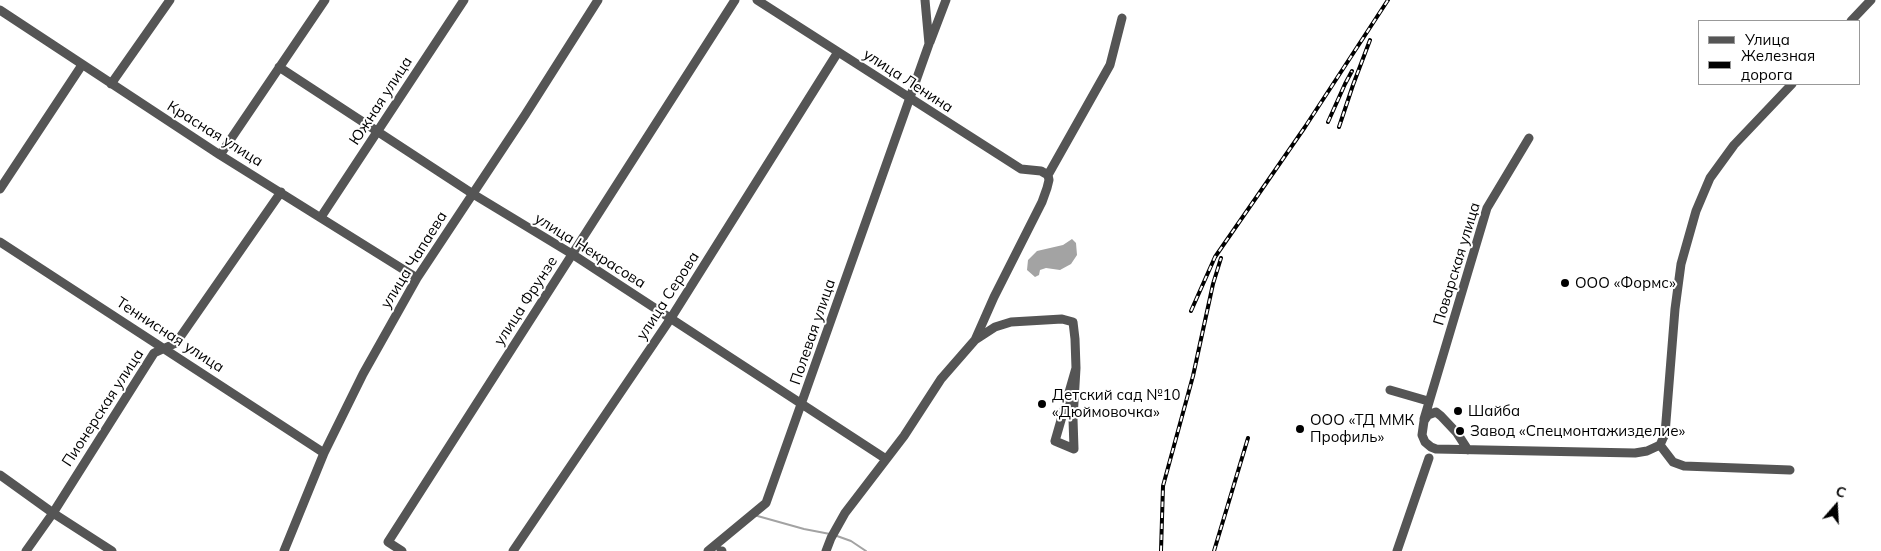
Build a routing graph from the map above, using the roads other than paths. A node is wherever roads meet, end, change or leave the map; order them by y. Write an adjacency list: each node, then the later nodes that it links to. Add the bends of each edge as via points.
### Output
1 (170, 0): 17 (street)
2 (325, 0): 16 (street)
3 (464, 0): 20 (street, Южная улица)
4 (598, 0): 26 (street, улица Чапаева)
5 (735, 0): 29 (street, улица Фрунзе)
6 (757, 0): 14 (street, улица Ленина)
7 (926, 0): 13 (street)
8 (946, 0): 13 (street, Полевая улица)
9 (1871, 0): 12 (street)
10 (0, 10): 15 (street, Красная улица)
11 (1122, 18): 23 (street, via 1110,65)
12 (1852, 20)
13 (929, 44): 19 (street, Полевая улица)
14 (838, 52): 19 (street, улица Ленина); 31 (street, улица Серова)
15 (82, 65): 17 (street, Красная улица); 24 (street)
16 (279, 67): 20 (street, улица Некрасова); 22 (street)
17 (111, 84): 22 (street, Красная улица)
18 (1791, 85): 42 (street, via 1734,145 1710,178 1696,211 1681,264 1665,434)
19 (910, 98): 23 (street, улица Ленина, via 1021,169); 37 (street, Полевая улица)
20 (378, 131): 26 (street, улица Некрасова); 27 (street, Южная улица)
21 (1529, 138): 36 (street, Поварская улица, via 1487,208)
22 (220, 155): 25 (street, Красная улица)
23 (1048, 175): 32 (street, via 1048,188 1042,202)
24 (0, 189)
25 (281, 192): 27 (street, Красная улица); 33 (street, Пионерская улица, via 176,343)
26 (473, 194): 29 (street, улица Некрасова); 30 (street, улица Чапаева)
27 (320, 217): 30 (street, Красная улица)
28 (0, 242): 33 (street, Теннисная улица)
29 (572, 254): 31 (street, улица Некрасова); 54 (street, улица Фрунзе, via 388,542)
30 (417, 278): 45 (street, улица Чапаева, via 363,374)
31 (671, 318): 37 (street, улица Некрасова); 55 (street, улица Серова)
32 (975, 340): 34 (street, via 995,327 1011,322 1062,318 1073,322); 47 (street, via 941,379)
33 (165, 348): 45 (street, Теннисная улица); 50 (street, Пионерская улица, via 154,353)
34 (1076, 368): 34 (street, via 1073,419 1074,449 1056,441)
35 (1390, 390): 36 (street)
36 (1428, 403): 38 (street); 39 (street, Поварская улица)
37 (803, 404): 47 (street, улица Некрасова); 56 (street, Полевая улица, via 766,503)
38 (1436, 412): 39 (street); 40 (street)
39 (1424, 421): 41 (street, via 1422,435)
40 (1460, 438): 43 (street); 44 (street)
41 (1425, 442): 43 (street); 46 (street)
42 (1660, 445): 44 (street, via 1635,453); 48 (street, via 1673,462 1684,466)
43 (1445, 450): 44 (street); 46 (street)
44 (1468, 450)
45 (324, 453): 53 (street, улица Чапаева)
46 (1429, 458): 58 (street)
47 (886, 459): 57 (street, via 845,513)
48 (1790, 470)
49 (0, 475): 50 (street)
50 (52, 512): 51 (street, Пионерская улица); 52 (street)
51 (26, 551)
52 (112, 551)
53 (284, 551)
54 (402, 551)
55 (513, 551)
56 (708, 551)
57 (826, 551)
58 (1397, 551)

